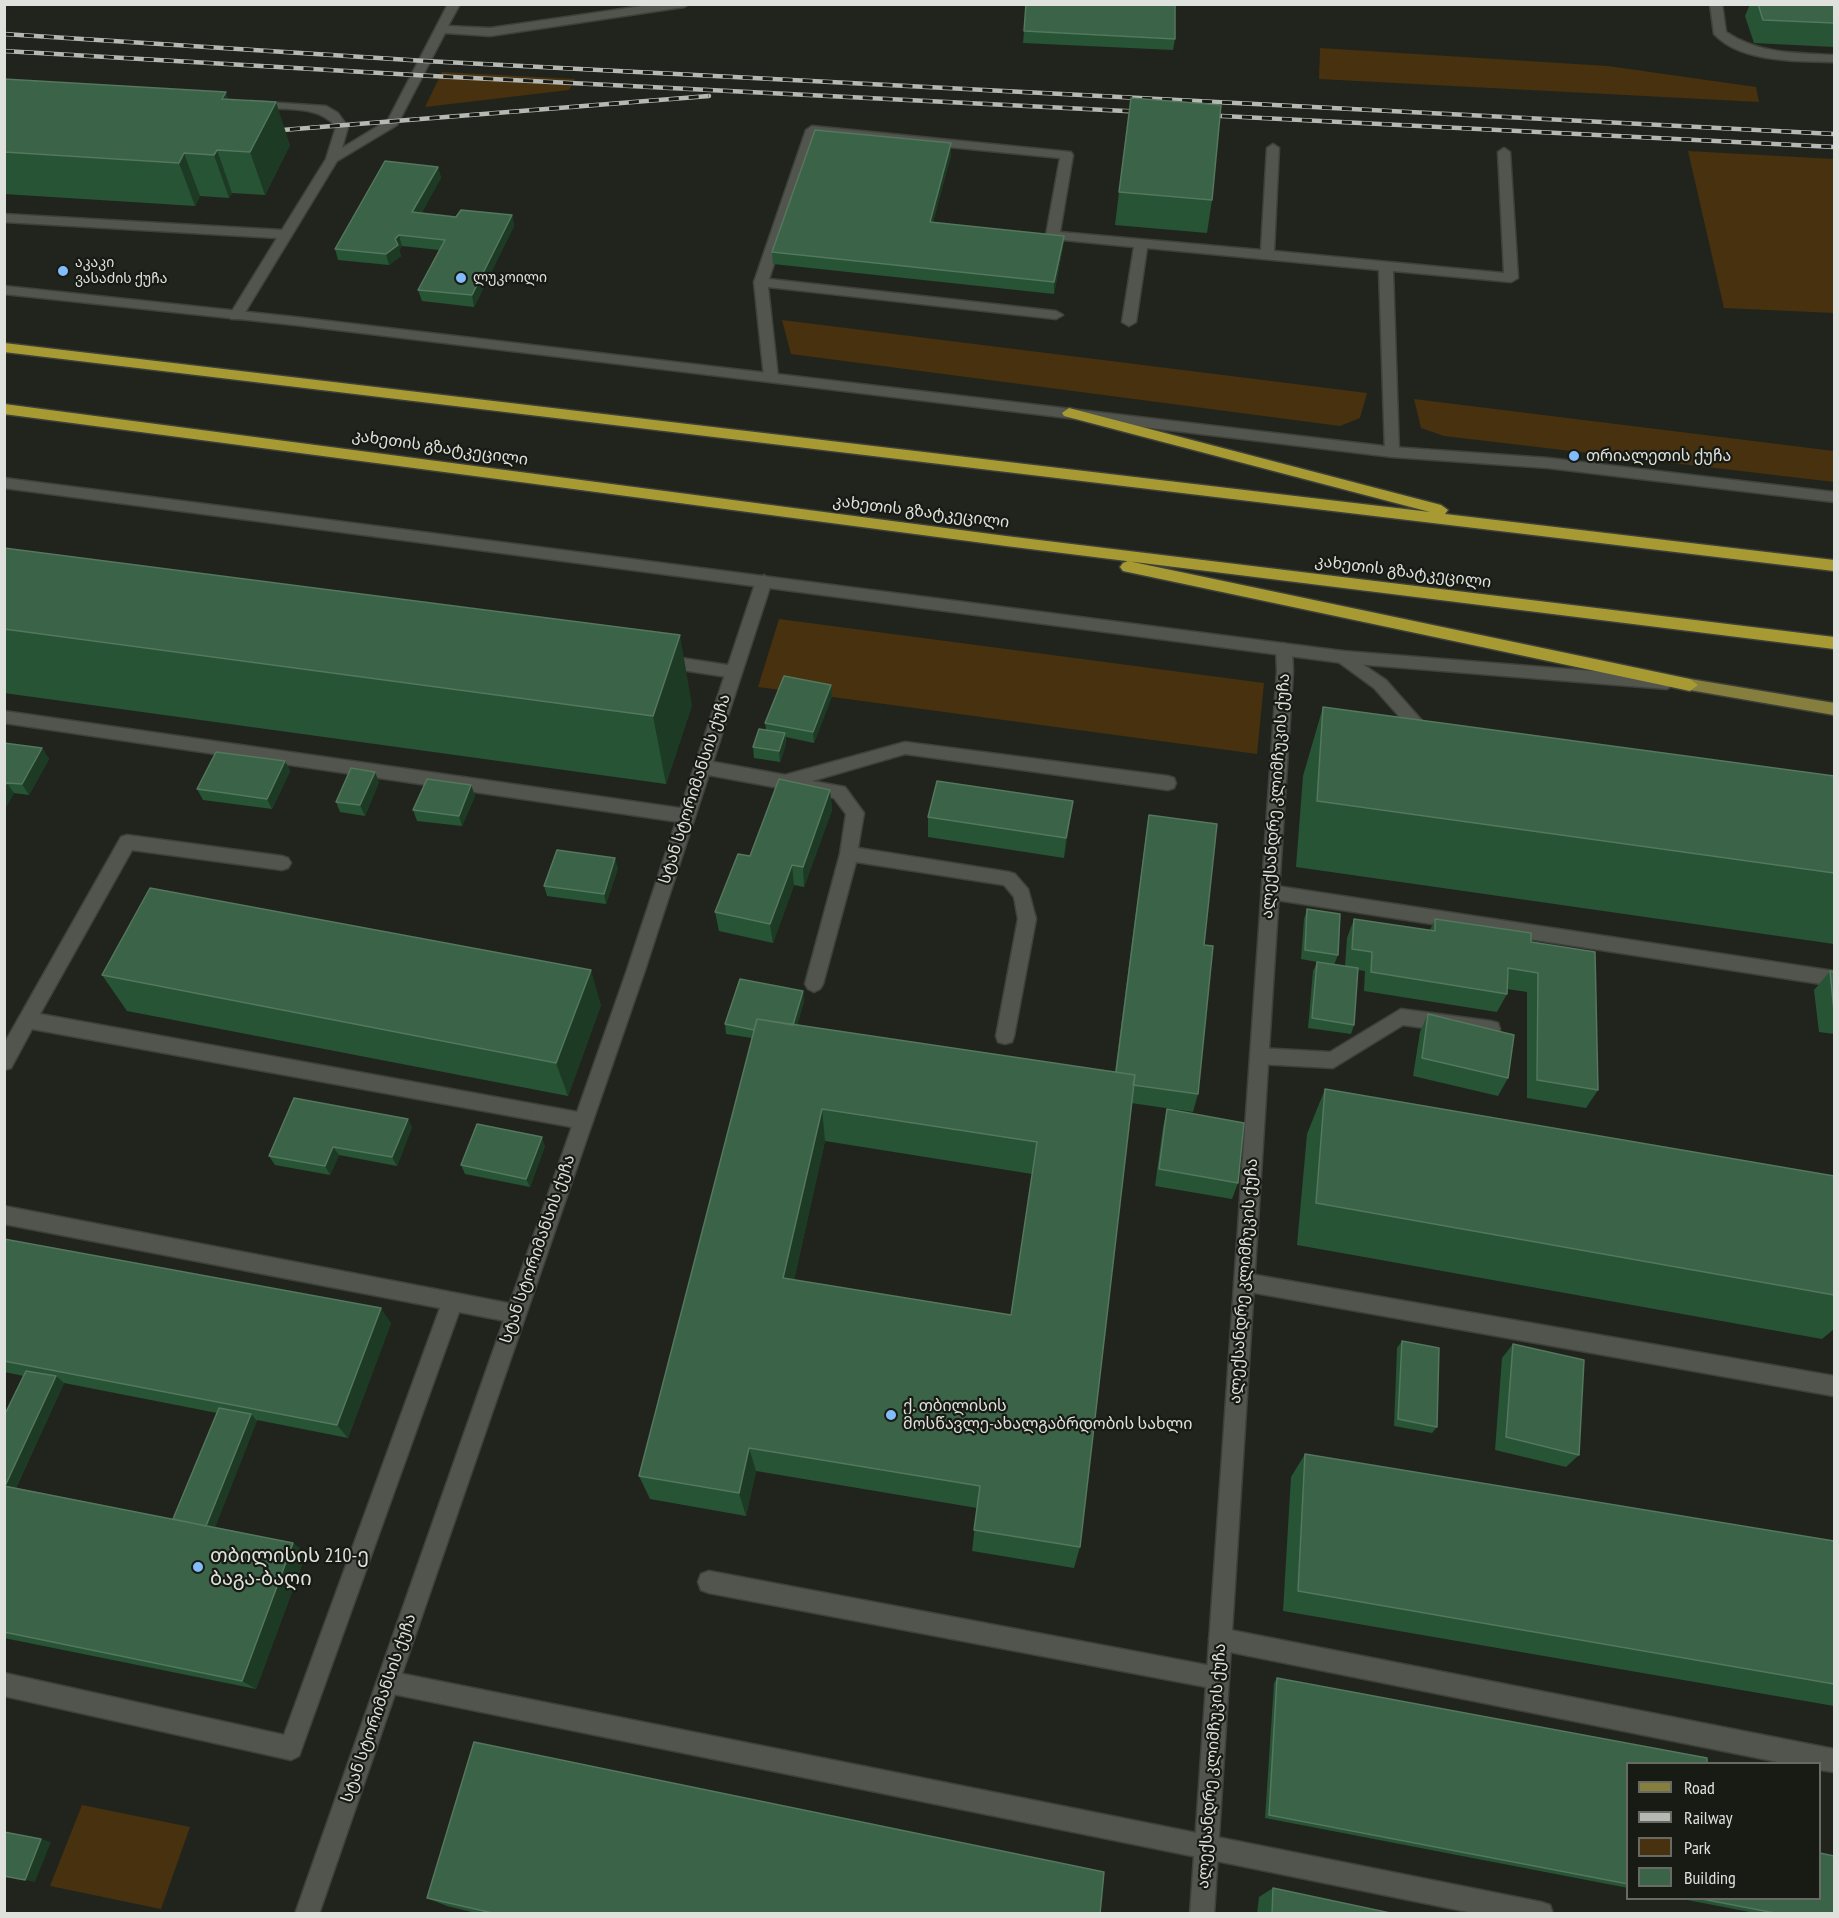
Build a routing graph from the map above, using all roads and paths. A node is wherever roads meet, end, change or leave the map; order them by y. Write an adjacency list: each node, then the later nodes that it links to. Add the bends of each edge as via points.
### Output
1 (454, 4): 4 (street)
2 (684, 4): 4 (street, via 490,32)
3 (1716, 4): 5 (street, via 1720,34 1733,44 1775,55)
4 (439, 29): 9 (street, via 393,122)
5 (1834, 59)
6 (239, 104): 9 (street, via 321,109 334,116 342,127)
7 (1273, 148): 13 (street)
8 (1504, 152): 14 (street, via 1511,278)
9 (332, 159): 11 (street)
10 (4, 218): 11 (street)
11 (286, 234): 18 (street)
12 (1141, 244): 13 (street); 15 (street, via 1053,235 1067,155 812,130); 19 (street)
13 (1267, 255): 14 (street)
14 (1386, 266): 24 (street)
15 (761, 282): 17 (street); 21 (street)
16 (4, 290): 18 (street)
17 (1056, 315)
18 (236, 316): 21 (street)
19 (1129, 322)
20 (4, 347): 27 (highway)
21 (771, 377): 23 (street)
22 (4, 409): 28 (highway, კახეთის გზატკეცილი)
23 (1069, 414): 24 (street); 27 (highway)
24 (1392, 452): 26 (street, via 1548,463)
25 (4, 483): 30 (street)
26 (1834, 496)
27 (1509, 528): 29 (highway)
28 (1006, 541): 31 (highway, კახეთის გზატკეცილი); 36 (highway)
29 (1834, 566)
30 (764, 581): 32 (street); 35 (street, სტან სტორიმანსის ქუჩა)
31 (1834, 643)
32 (1284, 649): 33 (street); 46 (street, ალექსანდრე კლიმჩუკის ქუჩა)
33 (1343, 657): 36 (street); 39 (street, via 1380,684 1432,742)
34 (643, 658): 35 (street)
35 (734, 672): 40 (street, სტან სტორიმანსის ქუჩა)
36 (1690, 685): 37 (main road)
37 (1834, 709)
38 (4, 717): 43 (street)
39 (1443, 746)
40 (703, 767): 41 (street); 43 (street, სტან სტორიმანსის ქუჩა)
41 (786, 782): 42 (street, via 905,748); 44 (street, via 839,792 855,813)
42 (1168, 783)
43 (686, 816): 54 (street, სტან სტორიმანსის ქუჩა)
44 (849, 854): 48 (street); 51 (street, via 1009,879 1023,894 1027,919)
45 (282, 863): 49 (street, via 127,842)
46 (1270, 892): 47 (street); 52 (street, ალექსანდრე კლიმჩუკის ქუჩა)
47 (1834, 979)
48 (814, 984)
49 (28, 1020): 53 (street); 54 (street)
50 (1491, 1029): 52 (street, via 1401,1017 1333,1060)
51 (1005, 1036)
52 (1259, 1056): 56 (street, ალექსანდრე კლიმჩუკის ქუჩა)
53 (4, 1062)
54 (583, 1121): 58 (street, სტან სტორიმანსის ქუჩა)
55 (4, 1215): 57 (street)
56 (1244, 1282): 59 (street); 61 (street, ალექსანდრე კლიმჩუკის ქუჩა)
57 (453, 1301): 58 (street); 64 (street, via 291,1748)
58 (516, 1313): 63 (street, სტან სტორიმანსის ქუჩა)
59 (1834, 1386)
60 (709, 1582): 62 (street)
61 (1220, 1639): 62 (street, ალექსანდრე კლიმჩუკის ქუჩა); 65 (street)
62 (1217, 1678): 66 (street, ალექსანდრე კლიმჩუკის ქუჩა)
63 (388, 1682): 66 (street); 67 (street, სტან სტორიმანსის ქუჩა)
64 (4, 1684)
65 (1834, 1761)
66 (1206, 1845): 68 (street, ალექსანდრე კლიმჩუკის ქუჩა); 69 (street)
67 (307, 1914)
68 (1202, 1914)
69 (1541, 1914)

